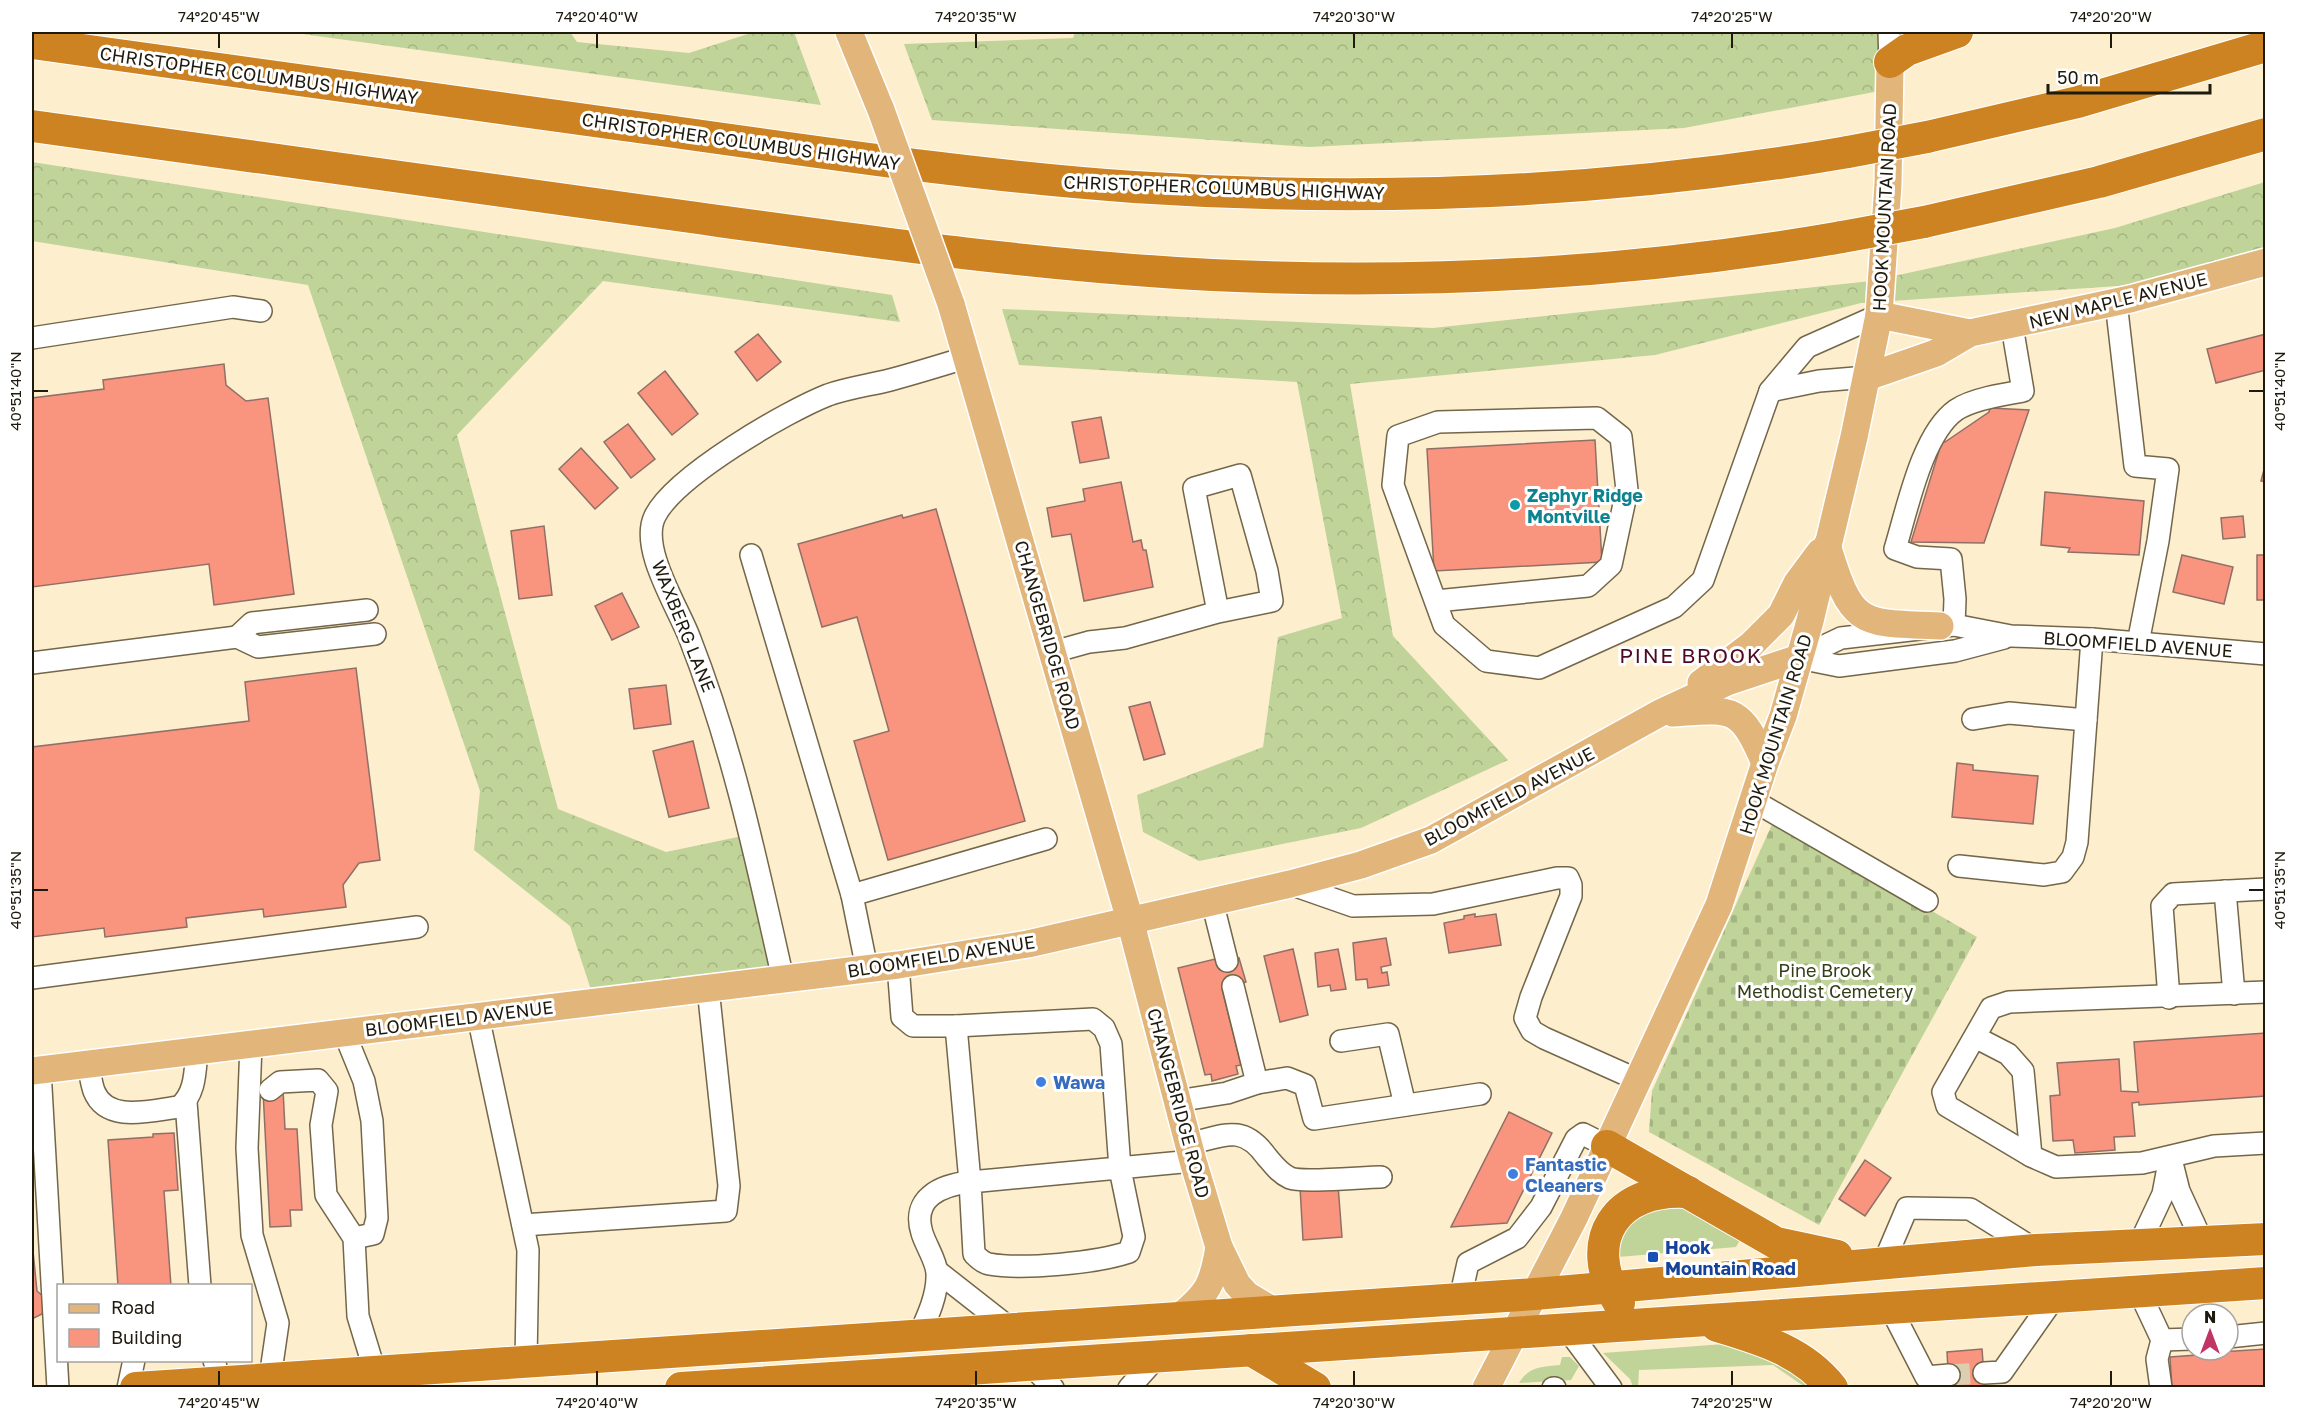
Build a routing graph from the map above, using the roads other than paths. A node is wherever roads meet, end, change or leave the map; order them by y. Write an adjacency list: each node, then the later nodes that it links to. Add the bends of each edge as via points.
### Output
1 (849, 32): 15 (main road, CHANGEBRIDGE ROAD, bridge, via 881,110)
2 (1957, 32): 5 (highway, via 1907,50)
3 (32, 43): 4 (highway, CHRISTOPHER COLUMBUS HIGHWAY, bridge, via 868,158 1134,187 1380,194 1542,189 1701,175 1848,152 2078,102)
4 (2265, 46)
5 (1889, 47): 11 (main road, HOOK MOUNTAIN ROAD, via 1888,184)
6 (32, 126): 7 (highway, bridge, via 881,243 1046,262 1212,275 1296,277 1546,272 1711,257 1924,222 2099,182)
7 (2265, 134)
8 (2265, 262): 9 (main road, NEW MAPLE AVENUE)
9 (2116, 302): 12 (main road, NEW MAPLE AVENUE); 28 (street, via 2134,466 2168,469)
10 (261, 311): 14 (street, via 233,308)
11 (1879, 315): 13 (main road, NEW MAPLE AVENUE); 16 (main road, HOOK MOUNTAIN ROAD); 17 (street, via 1807,347)
12 (2012, 327): 13 (main road, NEW MAPLE AVENUE); 23 (street, via 2023,391 1996,395 1956,410 1932,437 1895,549 1917,557 1951,559 1955,599)
13 (1970, 333): 16 (main road, NEW MAPLE AVENUE, via 1936,353)
14 (32, 338)
15 (968, 357): 29 (main road, CHANGEBRIDGE ROAD); 52 (street, WAXBERG LANE, via 829,395 722,455 688,481 655,516 651,530 660,573 686,628 728,747)
16 (1867, 377): 17 (street, via 1819,381); 18 (main road, HOOK MOUNTAIN ROAD)
17 (1770, 392): 20 (street, via 1703,580 1674,608 1539,668 1486,661 1444,625)
18 (1827, 544): 23 (main road, via 1839,586 1855,610 1882,624); 31 (main road, HOOK MOUNTAIN ROAD); 33 (main road, via 1774,623 1751,645)
19 (752, 555): 43 (street)
20 (1436, 601): 20 (street, via 1393,485 1398,436 1438,422 1597,418 1621,437 1627,490 1611,566 1588,586)
21 (366, 610): 26 (street, via 252,623)
22 (1218, 612): 22 (street, via 1272,601 1240,475 1194,488); 29 (street, via 1125,638)
23 (1947, 626): 25 (street, BLOOMFIELD AVENUE); 31 (street, BLOOMFIELD AVENUE, via 1841,638)
24 (375, 634): 26 (street, via 258,647)
25 (2011, 636): 27 (street, BLOOMFIELD AVENUE); 31 (street, BLOOMFIELD AVENUE, via 1955,651 1839,666)
26 (237, 637): 32 (street)
27 (2092, 639): 28 (street, BLOOMFIELD AVENUE); 35 (street)
28 (2138, 643): 30 (street, BLOOMFIELD AVENUE)
29 (1053, 652): 46 (main road, CHANGEBRIDGE ROAD)
30 (2265, 654)
31 (1799, 658): 33 (main road, BLOOMFIELD AVENUE, via 1727,682); 36 (main road, HOOK MOUNTAIN ROAD)
32 (32, 663)
33 (1660, 713): 36 (main road, via 1712,710 1730,714 1745,722); 40 (main road, BLOOMFIELD AVENUE, via 1431,840 1361,865)
34 (1973, 719): 35 (street, via 2009,713)
35 (2086, 720): 39 (street, via 2077,842 2073,857 2062,872 2043,875)
36 (1765, 763): 37 (main road, HOOK MOUNTAIN ROAD)
37 (1754, 801): 45 (street); 67 (main road, HOOK MOUNTAIN ROAD, via 1719,905)
38 (1046, 839): 43 (street)
39 (1959, 866)
40 (1290, 884): 44 (main road, BLOOMFIELD AVENUE); 67 (street, via 1353,906 1433,904 1568,878 1570,896 1525,1018 1532,1031 1544,1038)
41 (2265, 889): 42 (street)
42 (2225, 891): 56 (street); 57 (street, via 2173,894 2162,906)
43 (852, 895): 50 (street)
44 (1212, 901): 46 (main road, BLOOMFIELD AVENUE); 48 (street)
45 (1927, 901)
46 (1130, 920): 49 (main road, BLOOMFIELD AVENUE, via 1028,944); 71 (main road, CHANGEBRIDGE ROAD)
47 (417, 927): 51 (street)
48 (1227, 961)
49 (898, 965): 50 (main road, BLOOMFIELD AVENUE); 59 (street, via 902,1017 913,1026)
50 (867, 969): 52 (main road, BLOOMFIELD AVENUE)
51 (32, 978)
52 (783, 979): 54 (main road, BLOOMFIELD AVENUE)
53 (1233, 986): 68 (street)
54 (708, 988): 58 (main road, BLOOMFIELD AVENUE); 85 (street, via 729,1186 726,1211)
55 (2265, 992): 56 (street)
56 (2234, 994): 57 (street)
57 (2169, 998): 61 (street, via 2009,1002 1991,1008)
58 (478, 1016): 60 (main road, BLOOMFIELD AVENUE); 85 (street)
59 (956, 1026): 80 (street, via 1093,1019 1104,1028 1111,1044); 82 (street)
60 (344, 1032): 63 (main road, BLOOMFIELD AVENUE); 86 (street, via 363,1081 372,1121 377,1218 373,1234)
61 (1975, 1037): 78 (street, via 2008,1054 2023,1071); 78 (street, via 1943,1092 1947,1106)
62 (1341, 1041): 73 (street, via 1388,1034)
63 (251, 1044): 64 (main road, BLOOMFIELD AVENUE); 70 (street)
64 (197, 1050): 65 (main road, BLOOMFIELD AVENUE); 72 (street, via 195,1075)
65 (88, 1064): 66 (main road, BLOOMFIELD AVENUE); 72 (street, via 94,1092 109,1110 179,1107)
66 (36, 1070): 77 (street)
67 (1638, 1080): 75 (main road, HOOK MOUNTAIN ROAD)
68 (1257, 1083): 71 (street, via 1227,1093); 73 (street, via 1287,1078 1305,1086 1314,1119)
69 (1480, 1094): 73 (street)
70 (261, 1098): 86 (street, via 280,1082 318,1080 327,1090 321,1125 326,1195); 123 (street, via 247,1148 252,1236 278,1323)
71 (1177, 1101): 76 (main road, CHANGEBRIDGE ROAD)
72 (186, 1102): 95 (street)
73 (1405, 1105)
74 (2265, 1143): 79 (street, via 2214,1146)
75 (1607, 1146): 83 (highway); 98 (main road, HOOK MOUNTAIN ROAD); 100 (street, via 1582,1134 1576,1139 1541,1207 1517,1238 1468,1263)
76 (1191, 1152): 80 (street); 81 (street, via 1234,1134 1246,1135 1290,1178 1304,1181); 90 (main road, CHANGEBRIDGE ROAD)
77 (39, 1154): 84 (street)
78 (2031, 1156): 79 (street, via 2056,1167 2142,1163)
79 (2170, 1156): 88 (street, via 2180,1191); 89 (street, via 2163,1194)
80 (1120, 1169): 82 (street); 82 (street, via 1134,1237 1129,1252 1111,1258 1068,1262 986,1264 974,1254)
81 (1381, 1177)
82 (970, 1182): 93 (street, via 948,1184 931,1194 922,1207 921,1231)
83 (1688, 1192): 92 (highway, via 1776,1243); 96 (highway, via 1644,1196 1619,1211 1605,1237 1602,1261)
84 (40, 1216): 127 (street, via 54,1304)
85 (523, 1225): 116 (street, via 528,1250)
86 (354, 1238): 119 (street, via 357,1316)
87 (2265, 1239): 88 (highway)
88 (2202, 1240): 89 (highway)
89 (2140, 1243): 91 (highway)
90 (1219, 1247): 102 (main road, CHANGEBRIDGE ROAD, via 1237,1284); 103 (main road, CHANGEBRIDGE ROAD, via 1212,1282 1205,1294)
91 (2036, 1250): 92 (highway); 92 (street, via 1970,1209 1907,1208)
92 (1884, 1262): 96 (highway)
93 (937, 1271): 106 (street); 110 (street, via 934,1295)
94 (2265, 1283): 97 (highway)
95 (200, 1284)
96 (1608, 1286): 98 (highway); 105 (highway)
97 (2139, 1292): 99 (highway); 113 (street)
98 (1535, 1294): 100 (highway); 109 (main road, HOOK MOUNTAIN ROAD)
99 (2054, 1298): 101 (highway); 120 (street, via 2002,1372)
100 (1460, 1299): 102 (highway)
101 (1891, 1309): 104 (highway); 125 (street)
102 (1272, 1310): 103 (highway)
103 (1179, 1317): 106 (highway)
104 (1702, 1321): 105 (highway); 135 (highway, via 1789,1351 1811,1365)
105 (1633, 1325): 107 (highway)
106 (1011, 1329): 110 (highway)
107 (1568, 1329): 109 (highway); 134 (street)
108 (2265, 1333): 111 (street)
109 (1513, 1334): 114 (highway); 133 (main road, HOOK MOUNTAIN ROAD)
110 (919, 1335): 116 (highway)
111 (2240, 1336)
112 (2180, 1339): 113 (street)
113 (2162, 1340): 136 (street, via 2157,1359)
114 (1251, 1350): 115 (highway); 132 (highway)
115 (1157, 1357): 122 (highway); 131 (street)
116 (526, 1361): 119 (highway)
117 (134, 1362): 128 (street)
118 (217, 1371): 123 (highway); 129 (highway)
119 (375, 1372): 123 (highway)
120 (1984, 1373)
121 (1949, 1376): 125 (street)
122 (1042, 1377): 124 (highway)
123 (270, 1378)
124 (901, 1381): 126 (highway)
125 (1926, 1382)
126 (819, 1383): 130 (highway)
127 (58, 1388)
128 (128, 1388)
129 (136, 1388)
130 (681, 1388)
131 (1129, 1388)
132 (1316, 1388)
133 (1486, 1388)
134 (1611, 1388)
135 (1832, 1388)
136 (2162, 1388)

